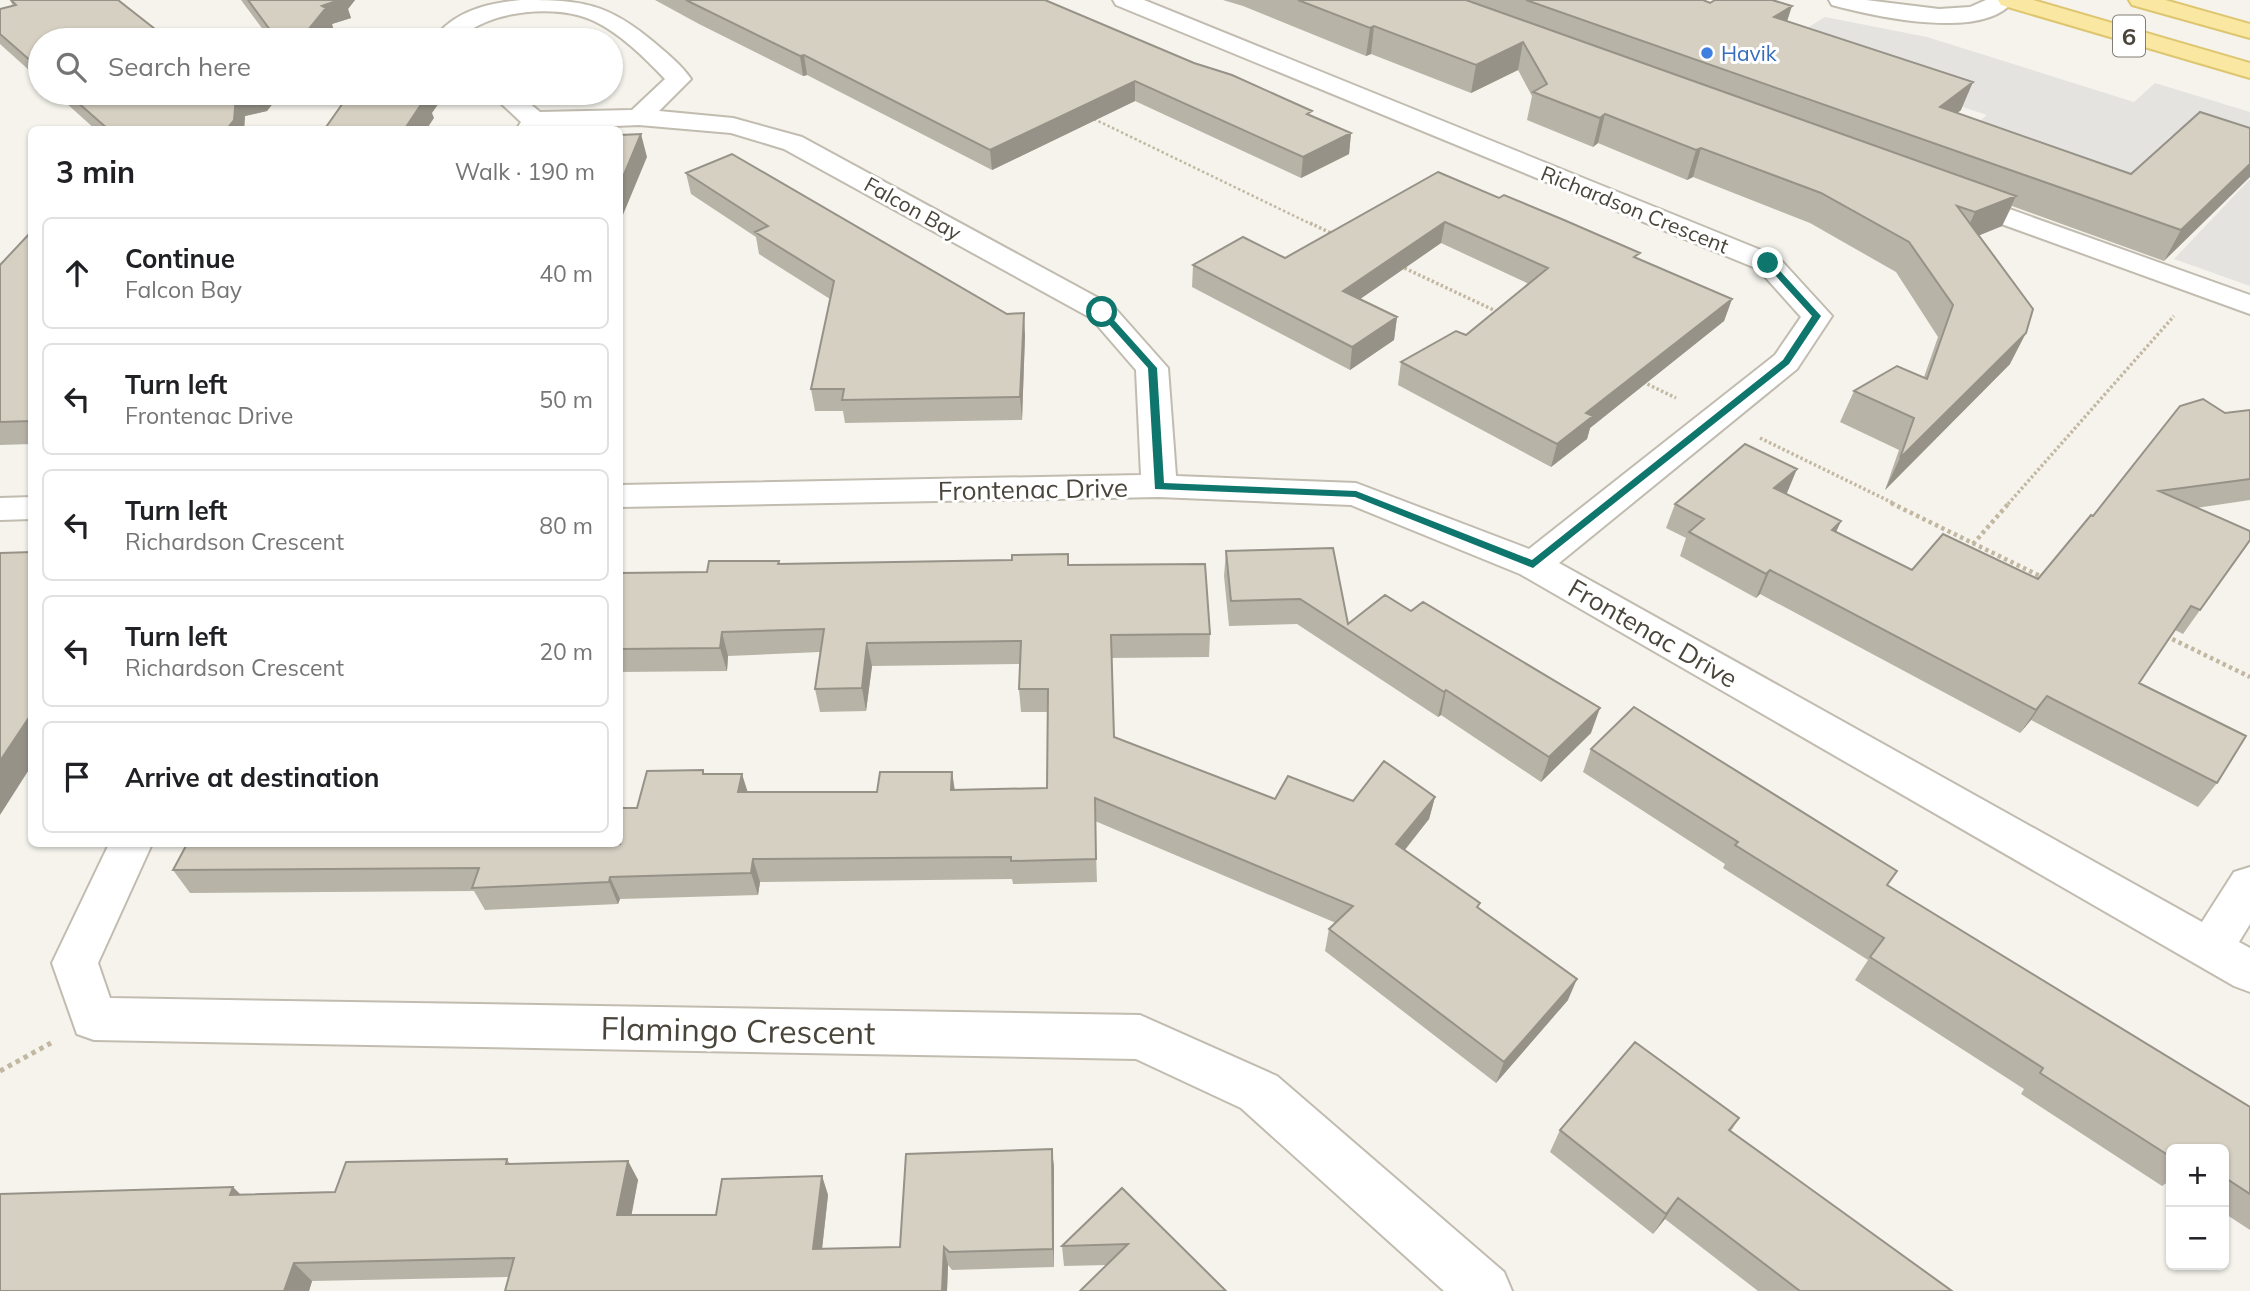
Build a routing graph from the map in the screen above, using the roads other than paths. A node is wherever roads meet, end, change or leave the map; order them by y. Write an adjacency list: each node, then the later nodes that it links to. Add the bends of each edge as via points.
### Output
1 (1124, 0): 20 (street, Richardson Crescent, via 1768,263 1816,316 1786,362)
2 (1840, 0): 3 (street, via 1920,15 1975,14)
3 (2003, 0)
4 (2009, 0): 10 (main road, 6)
5 (2140, 0): 9 (main road, 6)
6 (457, 28): 7 (street, via 463,22 513,7 553,3 600,15)
7 (618, 28)
8 (623, 31): 12 (street, via 660,58 679,79)
9 (2250, 31)
10 (2250, 71)
11 (513, 105): 13 (street)
12 (639, 117): 13 (street, Falcon Bay); 16 (street, Falcon Bay, via 733,126 793,143 1102,312 1152,368)
13 (532, 125)
14 (1939, 191): 15 (street)
15 (2250, 306)
16 (1159, 486): 17 (street, Frontenac Drive); 20 (street, Frontenac Drive, via 1356,494)
17 (623, 496)
18 (28, 508): 19 (street)
19 (0, 509)
20 (1533, 565): 23 (street, Frontenac Drive)
21 (129, 847): 25 (street, Flamingo Crescent, via 75,963 94,1019 1140,1037 1259,1091)
22 (2250, 885): 23 (street)
23 (2210, 949): 24 (street, Frontenac Drive)
24 (2250, 972)
25 (1485, 1291)

